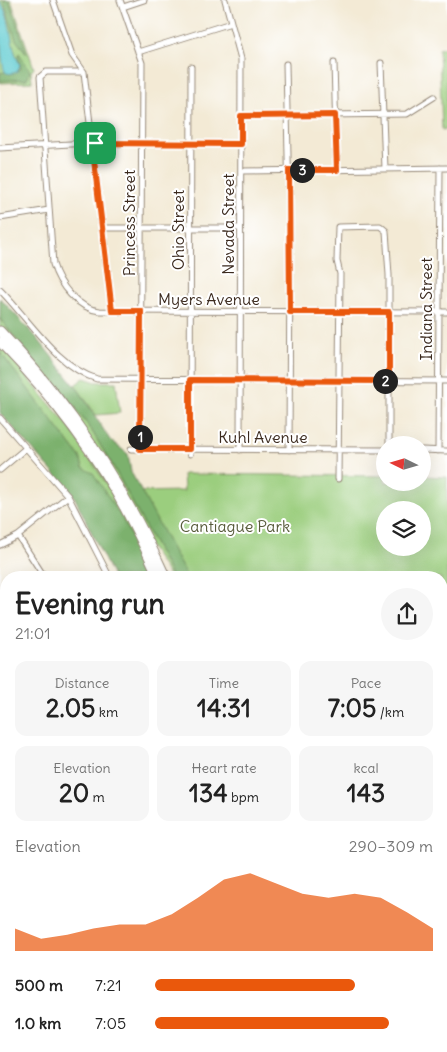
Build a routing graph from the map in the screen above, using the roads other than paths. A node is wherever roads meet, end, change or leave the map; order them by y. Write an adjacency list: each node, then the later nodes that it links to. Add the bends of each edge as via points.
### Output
1 (53, 0): 12 (street, via 72,54)
2 (120, 0): 5 (street, Princess Street)
3 (144, 0): 5 (street)
4 (225, 0): 6 (street, Nevada Street)
5 (123, 7): 7 (street, Princess Street)
6 (232, 23): 7 (street); 16 (street, Nevada Street, via 241,59)
7 (138, 52): 19 (street, Princess Street, via 142,63)
8 (381, 62): 14 (street)
9 (334, 63): 15 (street)
10 (286, 64): 17 (street)
11 (191, 67): 20 (street, Ohio Street)
12 (84, 72): 18 (street); 22 (street, Myers Avenue, via 43,73 40,77)
13 (434, 97): 14 (street, via 407,114)
14 (383, 114): 15 (street); 26 (street)
15 (335, 115): 17 (street); 28 (street)
16 (241, 116): 17 (street); 21 (street, Nevada Street)
17 (288, 116): 27 (street)
18 (92, 143): 19 (street); 22 (street); 32 (street)
19 (141, 143): 20 (street); 33 (street, Princess Street)
20 (191, 143): 21 (street); 34 (street, Ohio Street)
21 (241, 144): 29 (street, Nevada Street)
22 (44, 146): 23 (street); 30 (street, Myers Avenue)
23 (0, 148)
24 (440, 168): 25 (street); 26 (street); 44 (street, Indiana Street)
25 (447, 168)
26 (385, 169): 28 (street)
27 (289, 170): 28 (street); 29 (street); 41 (street)
28 (337, 170)
29 (241, 171): 35 (street, Nevada Street)
30 (49, 210): 31 (street); 37 (street, Myers Avenue, via 53,264 58,278 84,306)
31 (0, 218)
32 (102, 228): 33 (street); 37 (street)
33 (141, 228): 34 (street); 38 (street, Princess Street)
34 (191, 228): 35 (street); 39 (street, Ohio Street)
35 (240, 228): 40 (street, Nevada Street)
36 (0, 290): 48 (street, via 72,368 97,379)
37 (112, 311): 38 (street, Myers Avenue)
38 (141, 311): 39 (street, Myers Avenue); 48 (street, Princess Street)
39 (190, 311): 40 (street, Myers Avenue); 49 (street, Ohio Street)
40 (240, 311): 41 (street, Myers Avenue); 50 (street, Nevada Street)
41 (290, 312): 42 (street, Myers Avenue); 51 (street)
42 (339, 312): 43 (street, Myers Avenue); 43 (street, via 338,227 380,226 386,236); 52 (street)
43 (389, 312): 44 (street, Myers Avenue); 53 (street)
44 (439, 312): 45 (street, Myers Avenue); 54 (street, Indiana Street)
45 (447, 312)
46 (0, 331): 77 (highway, via 32,365 86,434 117,482)
47 (0, 342): 76 (highway, via 51,399 93,457 128,514)
48 (140, 380): 49 (street); 60 (street, Princess Street)
49 (190, 380): 50 (street); 68 (street, Ohio Street)
50 (240, 380): 51 (street); 61 (street, Nevada Street)
51 (290, 380): 52 (street); 62 (street)
52 (339, 380): 53 (street); 63 (street)
53 (389, 381): 54 (street); 57 (street)
54 (438, 381): 55 (street); 66 (street, Indiana Street)
55 (447, 381)
56 (0, 418): 58 (street)
57 (389, 436)
58 (26, 448): 69 (street); 71 (street)
59 (131, 449): 60 (street, Kuhl Avenue)
60 (140, 449): 68 (street, Kuhl Avenue)
61 (240, 450): 62 (street, Kuhl Avenue); 68 (street, Kuhl Avenue)
62 (289, 450): 63 (street, Kuhl Avenue)
63 (339, 450): 64 (street, Kuhl Avenue); 70 (street)
64 (376, 450)
65 (431, 450): 66 (street)
66 (438, 450): 67 (street)
67 (447, 451)
68 (190, 452)
69 (0, 470)
70 (338, 479)
71 (68, 496): 72 (street); 75 (street)
72 (18, 536): 73 (street); 74 (street)
73 (0, 545)
74 (40, 571)
75 (106, 571)
76 (156, 571)
77 (162, 571)

